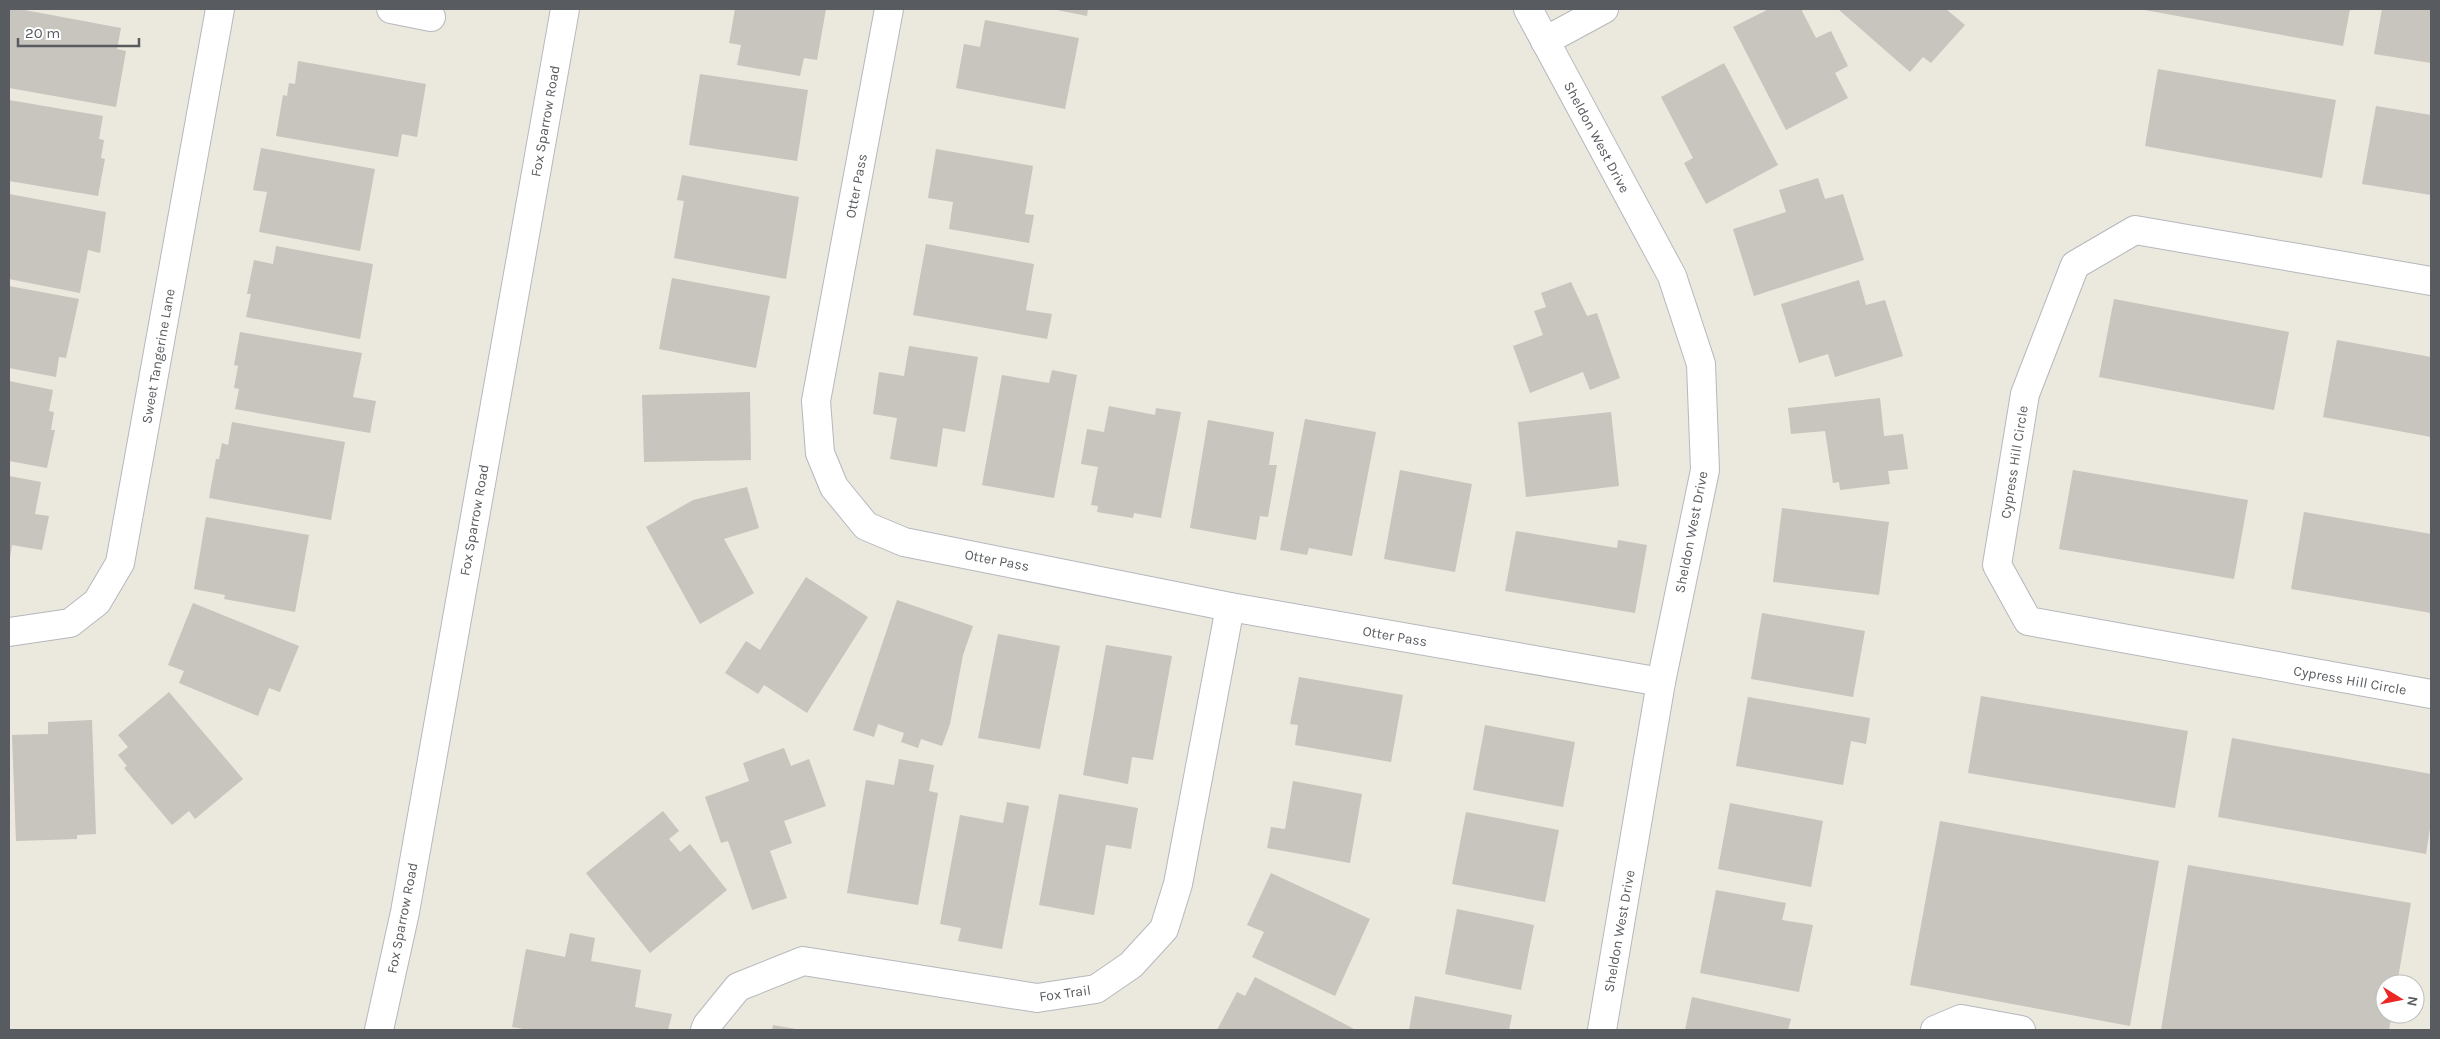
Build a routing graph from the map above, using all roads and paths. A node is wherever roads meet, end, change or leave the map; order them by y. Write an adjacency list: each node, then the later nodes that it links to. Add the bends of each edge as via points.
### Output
1 (220, 9): 11 (street, Sweet Tangerine Lane, via 120,562 97,602 70,623)
2 (391, 9): 7 (street)
3 (565, 9): 14 (street, Fox Sparrow Road, via 405,912)
4 (889, 9): 10 (street, Otter Pass, via 816,401 820,453 834,488 866,526 904,542)
5 (1528, 9): 8 (street, Sheldon West Drive)
6 (1604, 9): 8 (street)
7 (431, 17)
8 (1545, 41): 12 (street, Sheldon West Drive, via 1672,276 1701,364 1705,470)
9 (2431, 281): 13 (street, Cypress Hill Circle, via 2134,230 2075,265 2025,394 1997,565 2028,621)
10 (1230, 607): 12 (street, Otter Pass); 15 (street, Fox Trail, via 1178,884 1164,929 1131,965 1096,989 1037,998 803,961 738,987)
11 (9, 632)
12 (1661, 682): 16 (street, Sheldon West Drive)
13 (2431, 694)
14 (379, 1030)
15 (705, 1030)
16 (1602, 1030)
17 (1935, 1030): 18 (street, via 1962,1019)
18 (2021, 1030)

